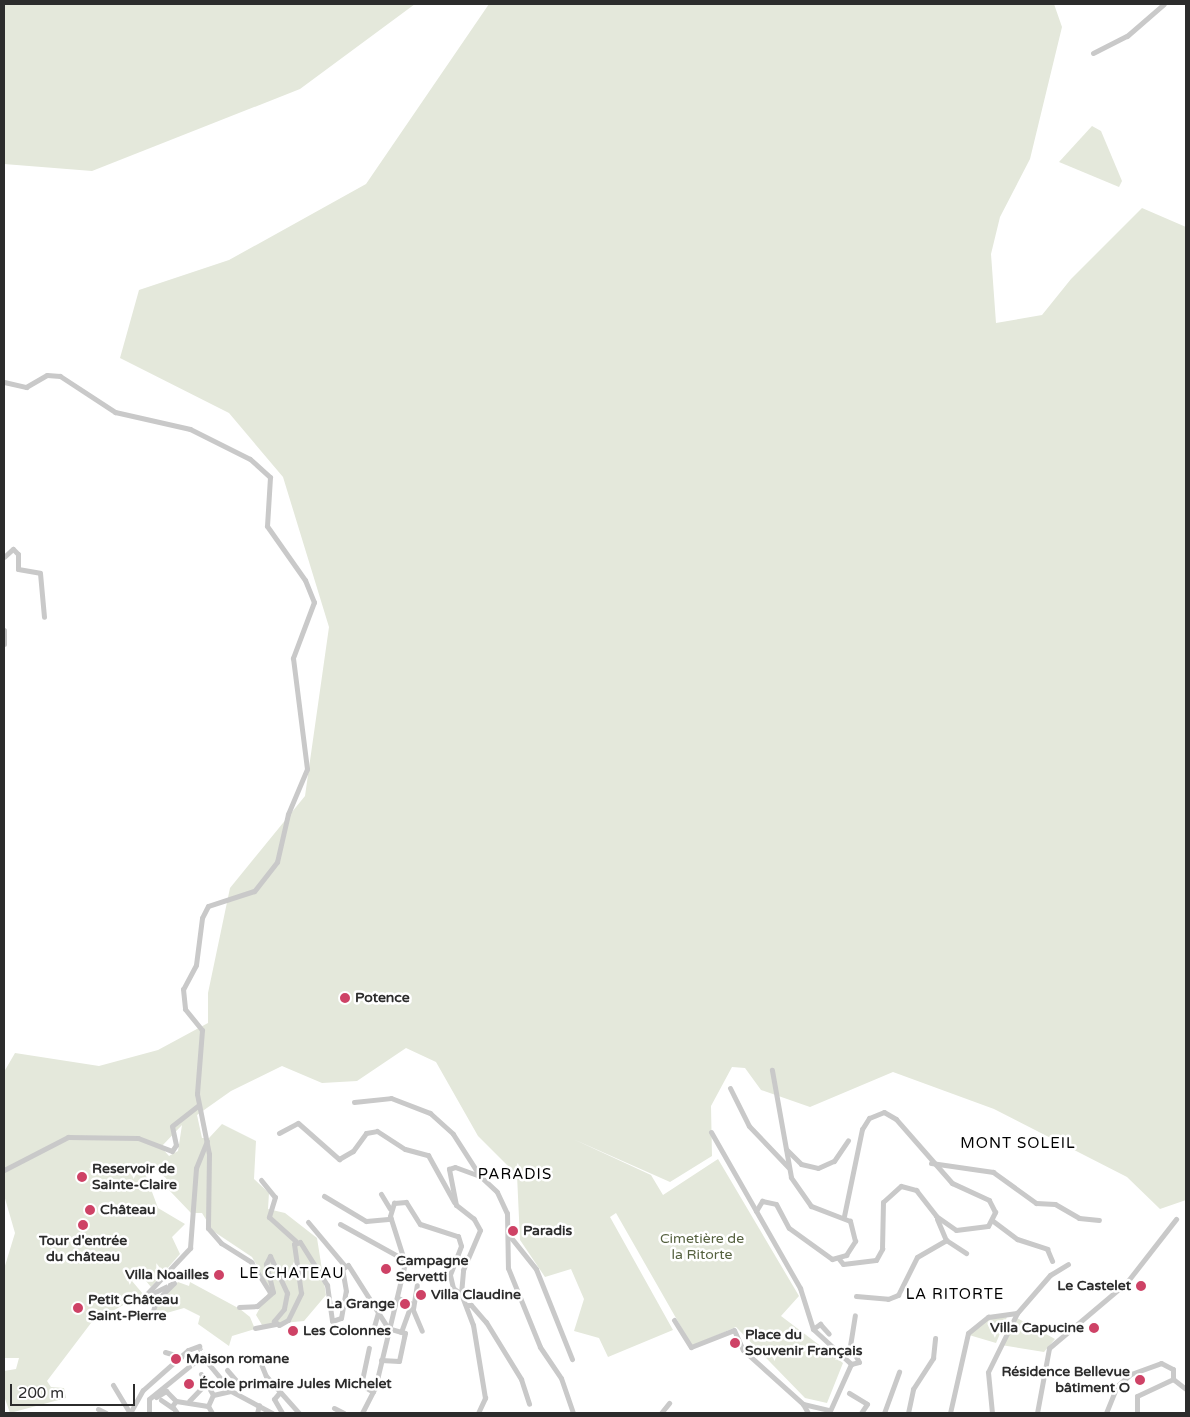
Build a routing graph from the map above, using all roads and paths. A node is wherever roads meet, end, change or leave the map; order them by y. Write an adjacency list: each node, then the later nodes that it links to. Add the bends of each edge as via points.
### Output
1 (1164, 4): 2 (street, via 1127,36)
2 (1093, 53)
3 (4, 382): 11 (street, via 26,387 47,375 60,376 115,412 190,429 250,459 270,477 267,526 305,580 314,602 293,658 307,769 288,814 277,862 254,891 208,906 202,918 196,966 183,989 185,1009 202,1030)
4 (4, 558): 5 (street, via 13,549 18,554 18,569 40,573)
5 (44, 617)
6 (4, 630): 7 (street)
7 (4, 644)
8 (772, 1070): 16 (street)
9 (730, 1088): 19 (street, via 748,1126)
10 (354, 1102): 20 (street, via 391,1098 430,1113 453,1134)
11 (199, 1105): 15 (street); 18 (street, via 172,1126 176,1145 172,1151 138,1138 68,1137)
12 (711, 1132): 26 (street)
13 (279, 1133): 24 (street, via 298,1123 336,1159 349,1154 373,1131 405,1149 423,1152 434,1162)
14 (848, 1140): 16 (street, via 834,1161 818,1168 801,1164)
15 (207, 1141): 46 (street, via 210,1233 251,1262); 54 (street, via 196,1168 190,1248 143,1298 155,1296 174,1282 156,1300)
16 (786, 1149): 19 (street)
17 (932, 1162): 27 (street, via 896,1119 884,1112 875,1114 857,1144); 31 (street, via 993,1172 1036,1203 1055,1204 1079,1218); 32 (street, via 960,1190 989,1200 995,1212)
18 (4, 1170)
19 (789, 1170): 27 (street, via 811,1206)
20 (480, 1176): 24 (street, via 450,1167); 35 (street, via 503,1202)
21 (260, 1180): 37 (street, via 275,1197 270,1217)
22 (380, 1194): 25 (street)
23 (324, 1196): 29 (street, via 366,1220)
24 (456, 1205): 45 (street, via 474,1219 480,1230 462,1270)
25 (390, 1209): 29 (street); 45 (street, via 394,1203 404,1201 420,1224 458,1236 461,1246 450,1275 453,1288)
26 (756, 1211): 39 (street, via 762,1201 771,1201 781,1219 807,1244); 60 (street, via 800,1288)
27 (844, 1216): 39 (street, via 854,1227 855,1241)
28 (936, 1216): 32 (street, via 965,1232); 36 (street); 39 (street, via 916,1190 901,1186 893,1189 883,1202 882,1249 876,1260 843,1264)
29 (391, 1219): 40 (street)
30 (1176, 1219): 121 (street, via 1127,1282 1049,1348)
31 (1099, 1220)
32 (993, 1221): 41 (street, via 1017,1239 1047,1249)
33 (308, 1222): 43 (street)
34 (340, 1224): 40 (street)
35 (509, 1235): 71 (street, via 536,1269); 113 (street, via 508,1268 540,1348 562,1378)
36 (946, 1240): 38 (street); 47 (street, via 917,1257 898,1295 888,1300)
37 (296, 1241): 43 (street, via 326,1285 330,1318 336,1323 346,1291); 57 (street, via 302,1282 299,1302 288,1320)
38 (966, 1253)
39 (839, 1259)
40 (405, 1260): 48 (street)
41 (1052, 1261)
42 (1068, 1264): 53 (street, via 1050,1275)
43 (344, 1265): 52 (street)
44 (416, 1285): 51 (street)
45 (461, 1294): 49 (street)
46 (269, 1296): 50 (street, via 257,1306); 57 (street, via 274,1288 266,1258 270,1256 286,1293)
47 (856, 1296)
48 (398, 1298): 51 (street); 59 (street)
49 (466, 1306): 93 (street, via 471,1305 486,1322 521,1379); 112 (street, via 485,1398)
50 (239, 1307)
51 (412, 1308): 62 (street); 63 (street)
52 (378, 1312): 59 (street); 61 (street)
53 (1017, 1313): 119 (street, via 988,1317 968,1332); 120 (street, via 988,1372)
54 (152, 1314)
55 (855, 1315): 73 (street, via 850,1346 859,1362)
56 (674, 1320): 94 (street, via 691,1347 734,1330 743,1350)
57 (276, 1324): 58 (street)
58 (255, 1328)
59 (388, 1328): 63 (street); 72 (street)
60 (813, 1329): 64 (street, via 820,1324); 73 (street)
61 (373, 1330)
62 (422, 1331)
63 (403, 1332): 72 (street, via 399,1361)
64 (829, 1334)
65 (935, 1338): 118 (street, via 933,1358 913,1388)
66 (199, 1346): 69 (street)
67 (369, 1348): 81 (street)
68 (165, 1352): 69 (street)
69 (181, 1357): 103 (street, via 144,1390)
70 (259, 1359): 85 (street, via 263,1372)
71 (572, 1359)
72 (381, 1360): 86 (street)
73 (851, 1364): 101 (street)
74 (227, 1370): 82 (street)
75 (899, 1372): 117 (street)
76 (202, 1374): 78 (street)
77 (1173, 1379): 83 (street); 122 (street, via 1172,1369 1162,1364 1131,1374 1117,1386); 123 (street, via 1137,1396)
78 (208, 1381): 88 (street); 91 (street)
79 (355, 1381): 81 (street)
80 (113, 1385): 103 (street)
81 (361, 1385): 86 (street)
82 (241, 1386)
83 (1186, 1389)
84 (231, 1391): 88 (street); 95 (street); 96 (street, via 202,1354 152,1396)
85 (280, 1392): 108 (street, via 274,1399); 109 (street)
86 (373, 1392): 111 (street)
87 (849, 1393): 116 (street, via 867,1404)
88 (213, 1395): 99 (street)
89 (161, 1400): 100 (street)
90 (176, 1401): 91 (street); 96 (street, via 166,1391); 100 (street)
91 (189, 1401): 99 (street)
92 (669, 1403): 114 (street)
93 (529, 1404)
94 (803, 1404): 101 (street); 115 (street)
95 (259, 1405): 106 (street); 107 (street)
96 (148, 1406): 104 (street)
97 (334, 1408): 110 (street)
98 (98, 1409): 102 (street)
99 (210, 1410): 105 (street)
100 (173, 1411)
101 (829, 1411)
102 (106, 1413)
103 (130, 1413)
104 (149, 1413)
105 (205, 1413)
106 (257, 1413)
107 (272, 1413)
108 (282, 1413)
109 (299, 1413)
110 (344, 1413)
111 (362, 1413)
112 (478, 1413)
113 (572, 1413)
114 (661, 1413)
115 (808, 1413)
116 (861, 1413)
117 (884, 1413)
118 (908, 1413)
119 (950, 1413)
120 (992, 1413)
121 (1037, 1413)
122 (1106, 1413)
123 (1137, 1413)

